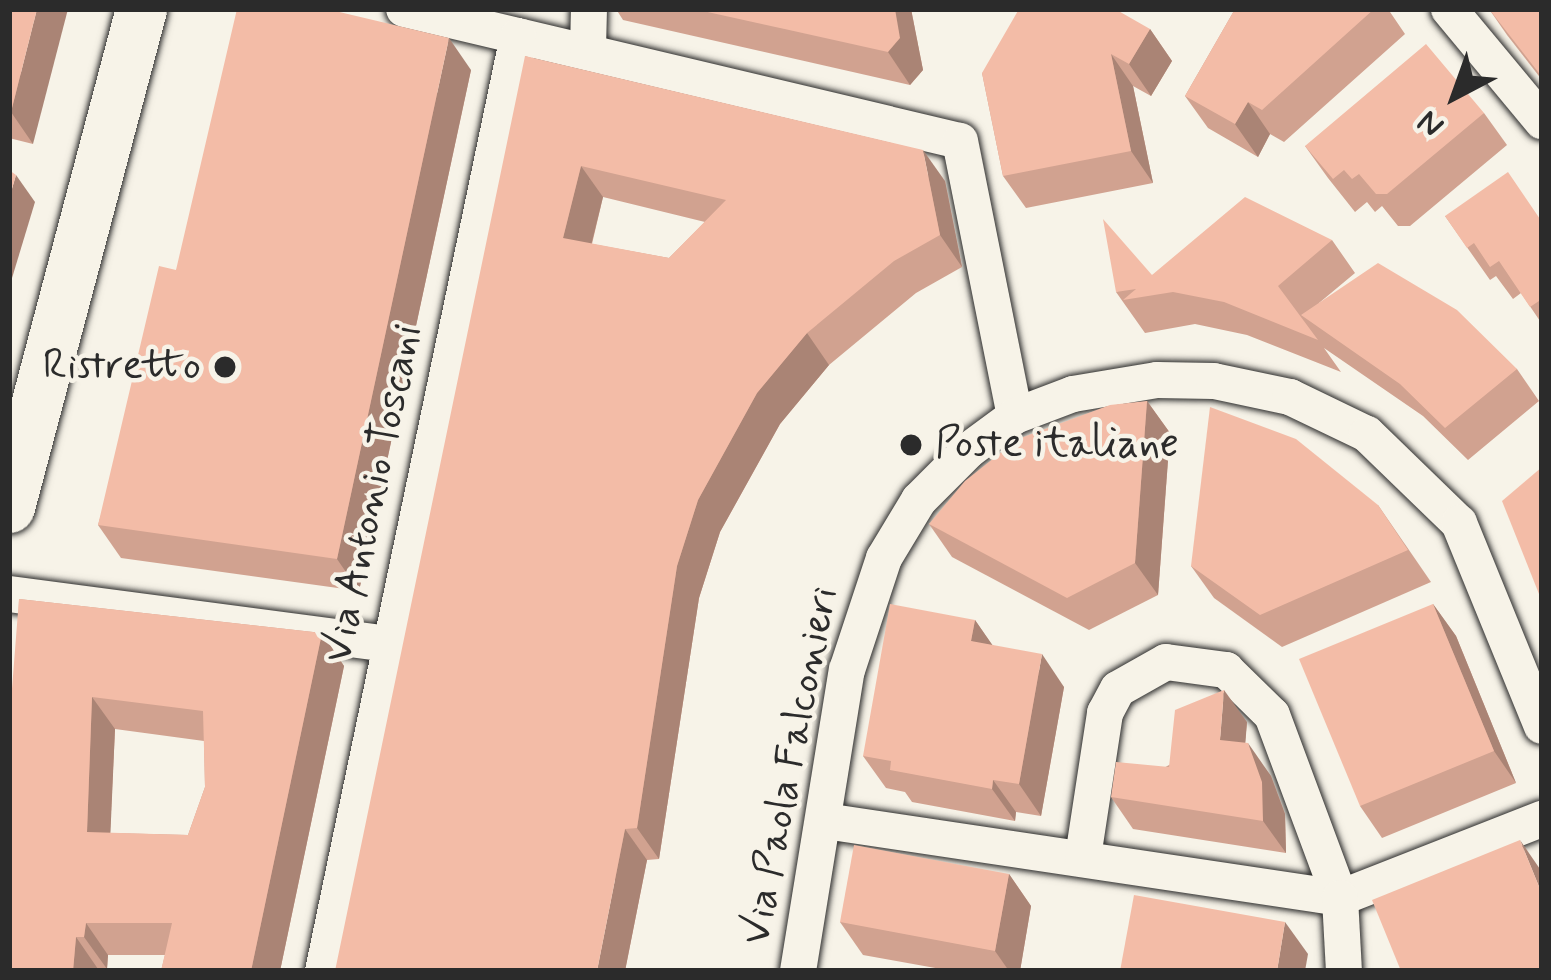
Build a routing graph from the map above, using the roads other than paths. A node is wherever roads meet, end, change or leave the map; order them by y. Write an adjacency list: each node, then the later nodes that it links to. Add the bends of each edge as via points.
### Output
1 (141, 9): 9 (street)
2 (404, 9): 5 (street)
3 (589, 9): 6 (street)
4 (1449, 9): 7 (street)
5 (518, 36): 6 (street); 11 (street, Via Antonio Toscani)
6 (588, 50): 8 (street, via 960,141)
7 (1542, 121)
8 (1015, 416): 12 (street, Via Paola Falconieri, via 1109,385 1174,379 1277,393 1346,421 1408,466 1459,523); 14 (street, Via Paola Falconieri, via 919,500 884,558 852,649)
9 (9, 506)
10 (9, 594): 11 (street)
11 (388, 644): 17 (street, Via Antonio Toscani)
12 (1542, 727)
13 (1542, 819): 16 (street)
14 (825, 821): 15 (street); 18 (street, Via Paola Falconieri)
15 (1083, 856): 16 (street); 16 (street, via 1105,713 1118,689 1166,662 1208,663 1246,682 1272,715)
16 (1340, 898): 19 (street)
17 (323, 971)
18 (798, 971)
19 (1344, 971)

